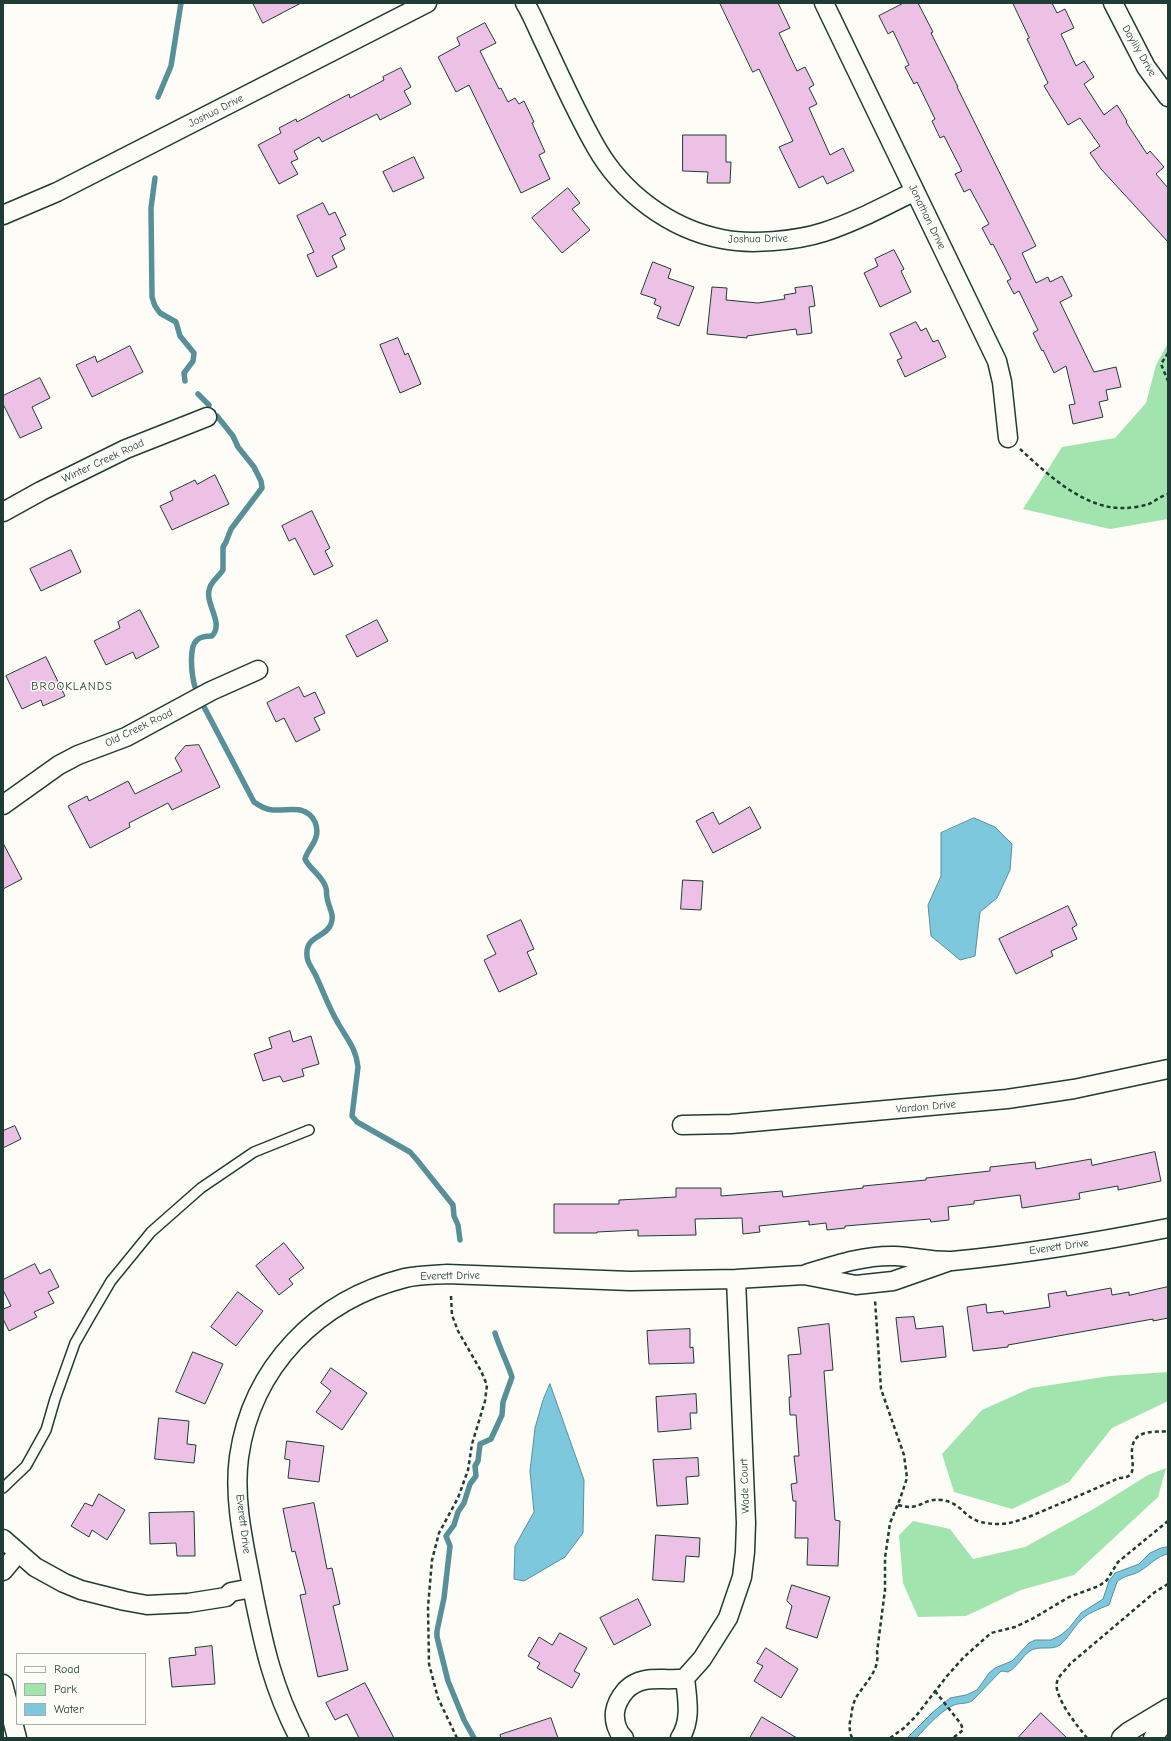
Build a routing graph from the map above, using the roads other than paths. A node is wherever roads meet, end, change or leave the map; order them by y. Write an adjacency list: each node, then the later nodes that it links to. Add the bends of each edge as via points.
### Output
1 (427, 3): 7 (street, Joshua Drive, via 57,192)
2 (525, 3): 6 (street, Joshua Drive, via 584,126 607,164 639,199 680,225 723,240 794,239 844,224)
3 (824, 3): 6 (street, Jonathan Drive)
4 (1113, 3): 5 (street, Daylily Drive, via 1146,67)
5 (1168, 97)
6 (915, 191): 9 (street, Jonathan Drive, via 997,361)
7 (3, 215)
8 (207, 417): 10 (street, Winter Creek Road, via 126,449)
9 (1008, 438)
10 (3, 512)
11 (258, 670): 12 (street, Old Creek Road, via 211,690 126,737 59,765)
12 (3, 805)
13 (1168, 1069): 14 (street, Vardon Drive, via 1067,1090 1007,1099 731,1124)
14 (682, 1125)
15 (308, 1130): 20 (lane, via 254,1152 201,1188 151,1232 111,1281 75,1343 46,1430 26,1466)
16 (1168, 1228): 17 (street, Everett Drive, via 1046,1249)
17 (950, 1261): 18 (street, Everett Drive, via 894,1256 872,1257 850,1260); 18 (street, Everett Drive, via 893,1281 874,1284 856,1285)
18 (804, 1275): 19 (street, Everett Drive)
19 (736, 1279): 24 (street, Everett Drive, via 630,1281 428,1275 377,1286 328,1311 292,1344 274,1366 251,1409 239,1457 239,1510); 25 (street, Wade Court, via 746,1524 742,1577 728,1618 702,1659)
20 (3, 1488)
21 (3, 1539): 22 (street)
22 (18, 1553): 23 (street); 24 (street, via 50,1576 81,1590 147,1605 188,1603 226,1597 231,1592)
23 (3, 1571)
24 (252, 1588): 30 (street, Everett Drive, via 272,1675)
25 (685, 1678): 31 (street, via 642,1680 622,1694 616,1704 615,1716 617,1729); 32 (street, via 688,1713 687,1724)
26 (3, 1684): 29 (street)
27 (1168, 1708): 33 (street)
28 (1168, 1716): 34 (street)
29 (17, 1738)
30 (298, 1738)
31 (624, 1738)
32 (680, 1738)
33 (1121, 1738)
34 (1153, 1738)

